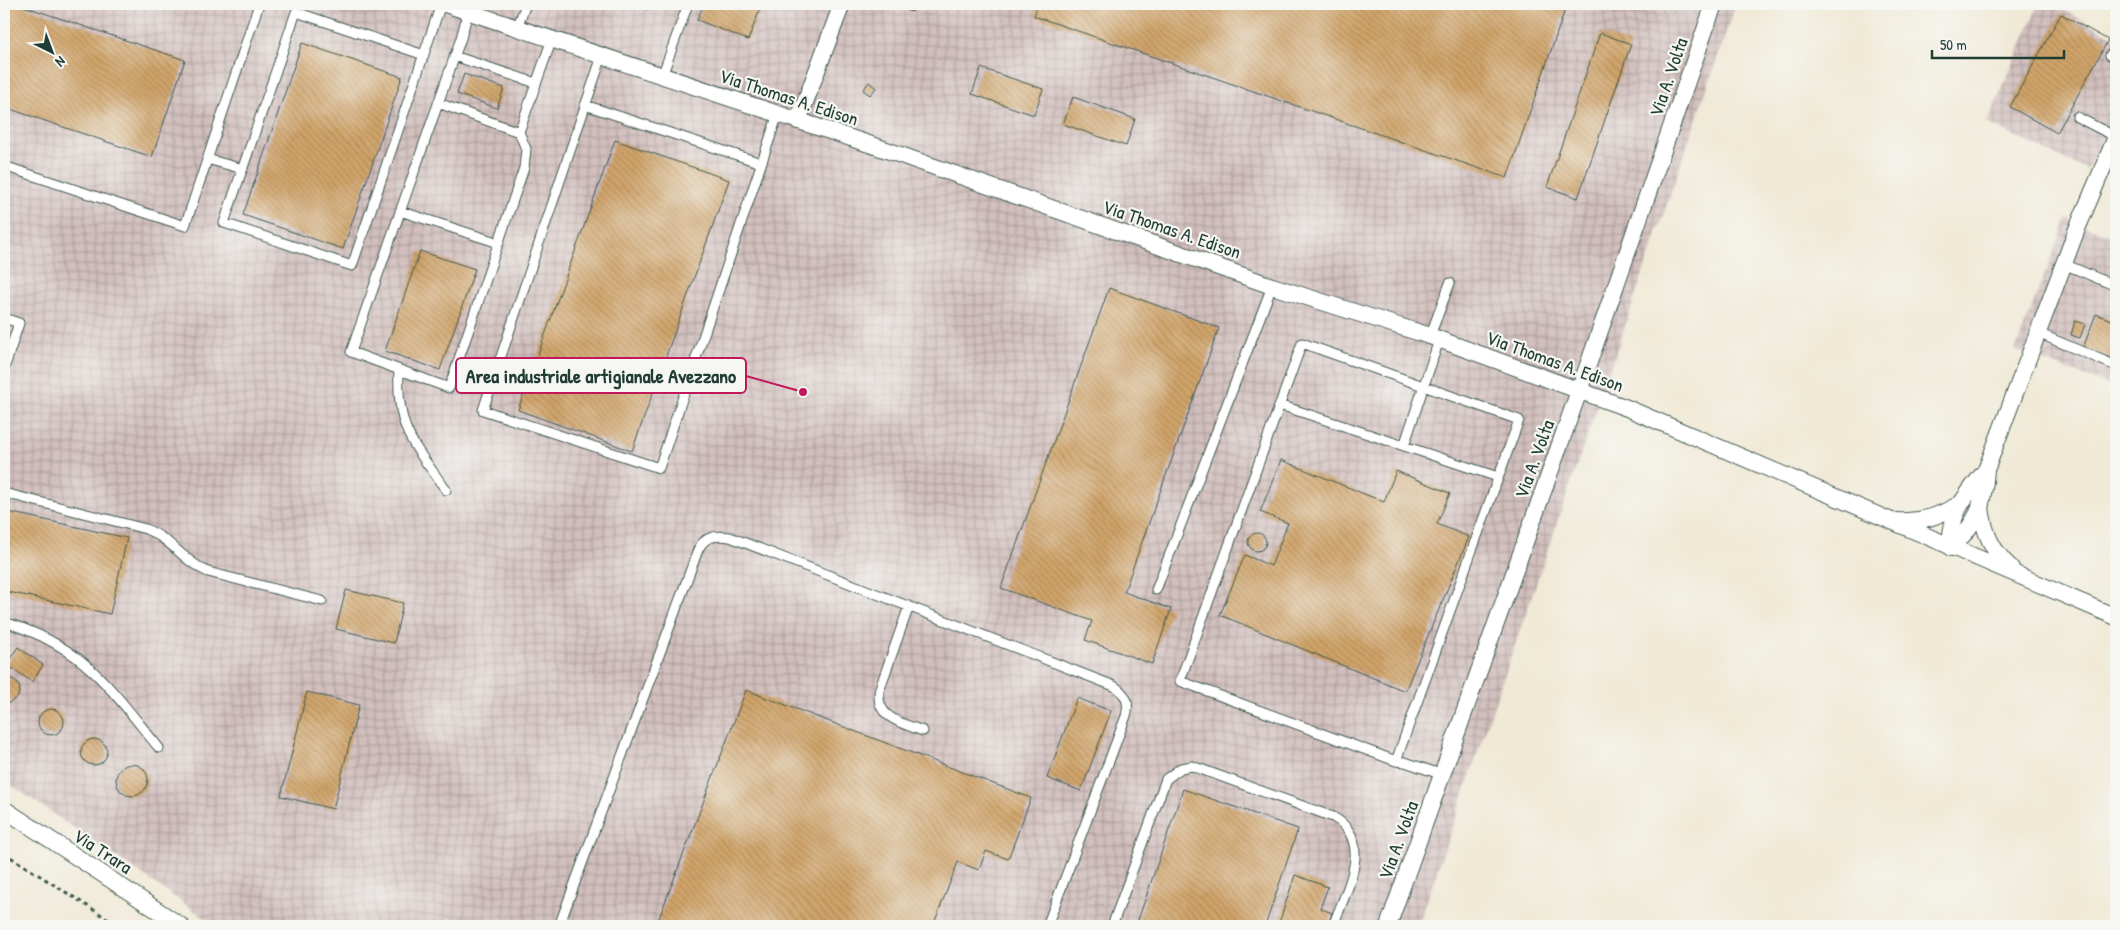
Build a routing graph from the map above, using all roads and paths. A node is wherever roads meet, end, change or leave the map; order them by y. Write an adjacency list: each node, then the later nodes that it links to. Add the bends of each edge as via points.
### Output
1 (259, 4): 23 (lane)
2 (441, 4): 11 (lane)
3 (445, 4): 8 (street, Via Thomas A. Edison)
4 (526, 4): 9 (lane)
5 (688, 4): 14 (lane)
6 (842, 4): 20 (street)
7 (1714, 4): 40 (street, Via A. Volta)
8 (468, 12): 9 (street, Via Thomas A. Edison); 12 (lane)
9 (517, 28): 10 (street, Via Thomas A. Edison)
10 (552, 40): 13 (street, Via Thomas A. Edison); 15 (lane)
11 (424, 55): 26 (lane, via 296,12); 26 (lane, via 352,266 224,223)
12 (454, 56): 15 (lane); 16 (lane)
13 (602, 56): 14 (street, Via Thomas A. Edison); 17 (lane)
14 (662, 76): 18 (street, Via Thomas A. Edison)
15 (536, 83): 21 (lane)
16 (438, 103): 21 (lane); 27 (lane)
17 (586, 105): 24 (lane); 24 (lane, via 484,410 659,468)
18 (778, 114): 20 (street, Via Thomas A. Edison); 24 (lane)
19 (2077, 117): 22 (lane)
20 (798, 121): 31 (street, Via Thomas A. Edison)
21 (519, 132): 28 (lane, via 526,158)
22 (2116, 137): 29 (street)
23 (207, 159): 25 (lane, via 185,226); 26 (lane)
24 (762, 163)
25 (4, 166)
26 (243, 169)
27 (400, 211): 28 (lane); 38 (lane, via 351,352)
28 (499, 243): 38 (lane, via 450,388)
29 (2064, 264): 32 (lane); 34 (street)
30 (1450, 283): 35 (lane)
31 (1272, 286): 35 (street, Via Thomas A. Edison); 52 (lane)
32 (2116, 286)
33 (4, 318): 37 (lane, via 19,323)
34 (2038, 333): 36 (lane); 43 (street)
35 (1434, 338): 39 (lane); 40 (street, Via Thomas A. Edison)
36 (2116, 366)
37 (4, 369)
38 (399, 370): 45 (lane, via 398,404 404,425)
39 (1424, 386): 41 (lane, via 1302,343); 42 (lane); 44 (lane, via 1519,420)
40 (1579, 391): 49 (street, Via Thomas A. Edison, via 1663,423); 60 (street, Via A. Volta)
41 (1280, 405): 42 (lane); 59 (lane, via 1180,681)
42 (1404, 446): 44 (lane)
43 (1986, 470): 47 (street); 48 (street)
44 (1498, 477): 59 (lane)
45 (446, 490)
46 (4, 493): 53 (lane, via 146,529 168,540 195,566 208,572)
47 (1960, 504): 49 (street, via 1948,512 1920,520 1891,520); 50 (street, via 1951,525)
48 (1981, 507): 50 (street, via 1974,523); 51 (street, via 1983,525 1998,557 2012,570)
49 (1877, 516): 50 (street)
50 (1951, 548): 51 (street)
51 (2028, 578): 55 (street)
52 (1156, 590)
53 (322, 601)
54 (909, 606): 57 (lane, via 880,688 879,702 891,719); 65 (lane, via 730,537 716,536 704,540 694,559); 66 (lane, via 1114,686 1127,700 1126,716)
55 (2116, 617)
56 (4, 622): 58 (lane, via 40,634 80,659 102,679)
57 (923, 731)
58 (159, 748)
59 (1396, 761): 60 (lane)
60 (1443, 775): 69 (street, Via A. Volta)
61 (4, 809): 64 (street, Via Trara)
62 (4, 853): 63 (path)
63 (119, 926)
64 (181, 926)
65 (558, 926)
66 (1047, 926)
67 (1112, 926): 68 (lane, via 1166,779 1181,768 1192,766 1333,817 1346,826 1354,841 1356,862)
68 (1333, 926)
69 (1388, 926)

